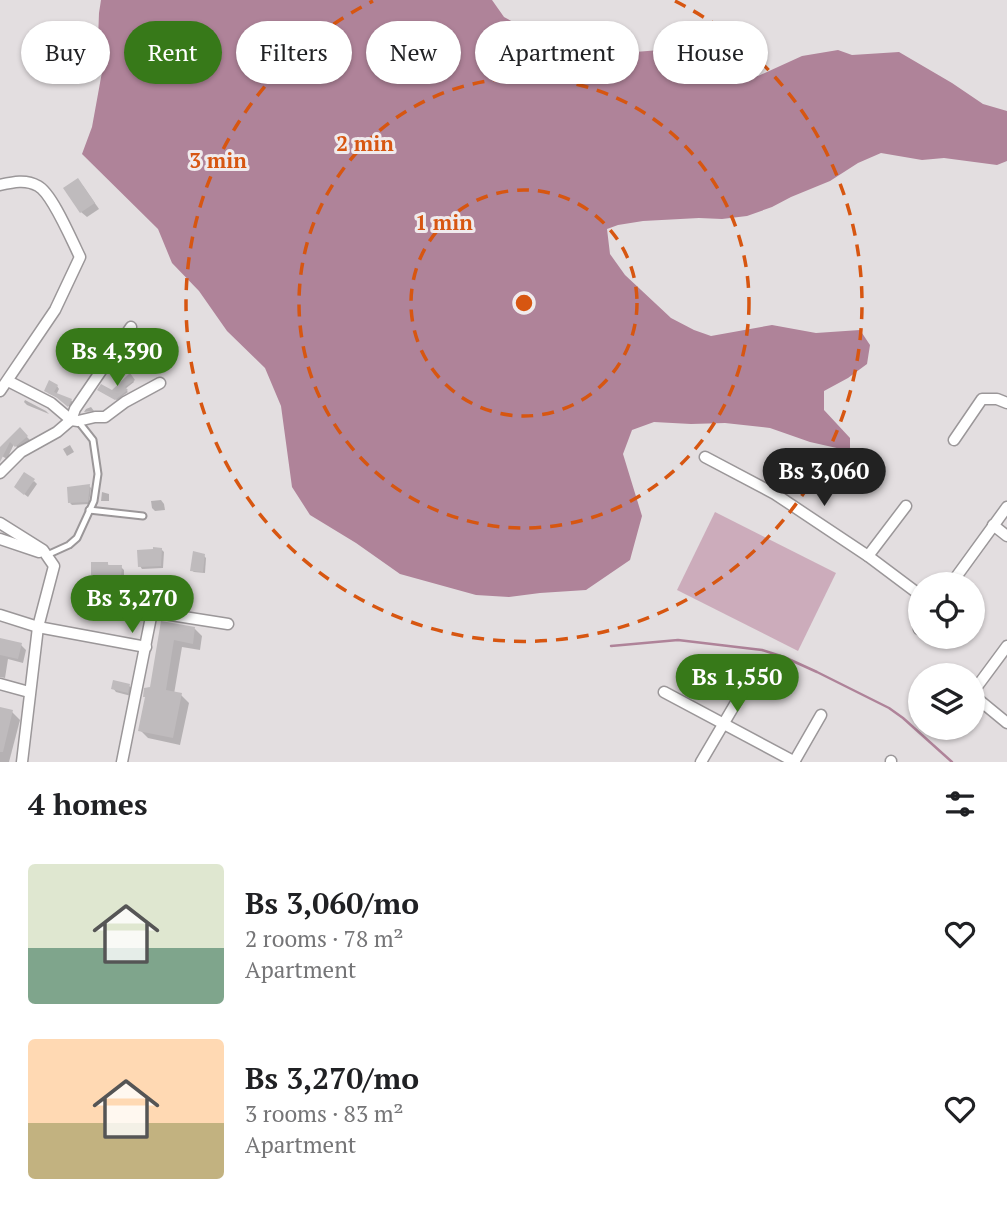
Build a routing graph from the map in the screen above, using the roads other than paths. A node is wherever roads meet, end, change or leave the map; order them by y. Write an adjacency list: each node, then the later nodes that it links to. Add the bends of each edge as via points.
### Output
1 (0, 185): 3 (street, via 20,181 40,186 59,212 80,257 55,310)
2 (131, 327): 7 (street, via 75,409)
3 (8, 381): 5 (street); 7 (street)
4 (160, 383): 7 (street, via 105,416)
5 (0, 391)
6 (1007, 402): 8 (street, via 982,400)
7 (75, 420): 10 (street, via 21,452); 13 (lane, via 93,440 98,474)
8 (954, 440)
9 (705, 457): 20 (street, via 775,494)
10 (0, 472)
11 (906, 506): 20 (street)
12 (1007, 507): 16 (street)
13 (89, 510): 14 (lane); 19 (lane, via 77,538)
14 (143, 516)
15 (0, 523): 19 (street)
16 (993, 525): 17 (street); 21 (street)
17 (1007, 536)
18 (0, 539): 19 (street)
19 (47, 555): 25 (street, via 54,566)
20 (868, 556): 22 (street)
21 (960, 572)
22 (908, 586)
23 (0, 615): 25 (street)
24 (228, 624): 27 (street, via 152,612)
25 (38, 627): 27 (street); 31 (street)
26 (1007, 646): 29 (street)
27 (146, 648): 38 (street)
28 (751, 677): 36 (street)
29 (985, 677)
30 (0, 684): 31 (street)
31 (29, 692): 37 (street)
32 (664, 692): 36 (street)
33 (985, 704): 35 (street)
34 (821, 715): 40 (street)
35 (1007, 723)
36 (724, 724): 39 (street); 40 (street)
37 (22, 762)
38 (122, 762)
39 (701, 762)
40 (794, 762)

